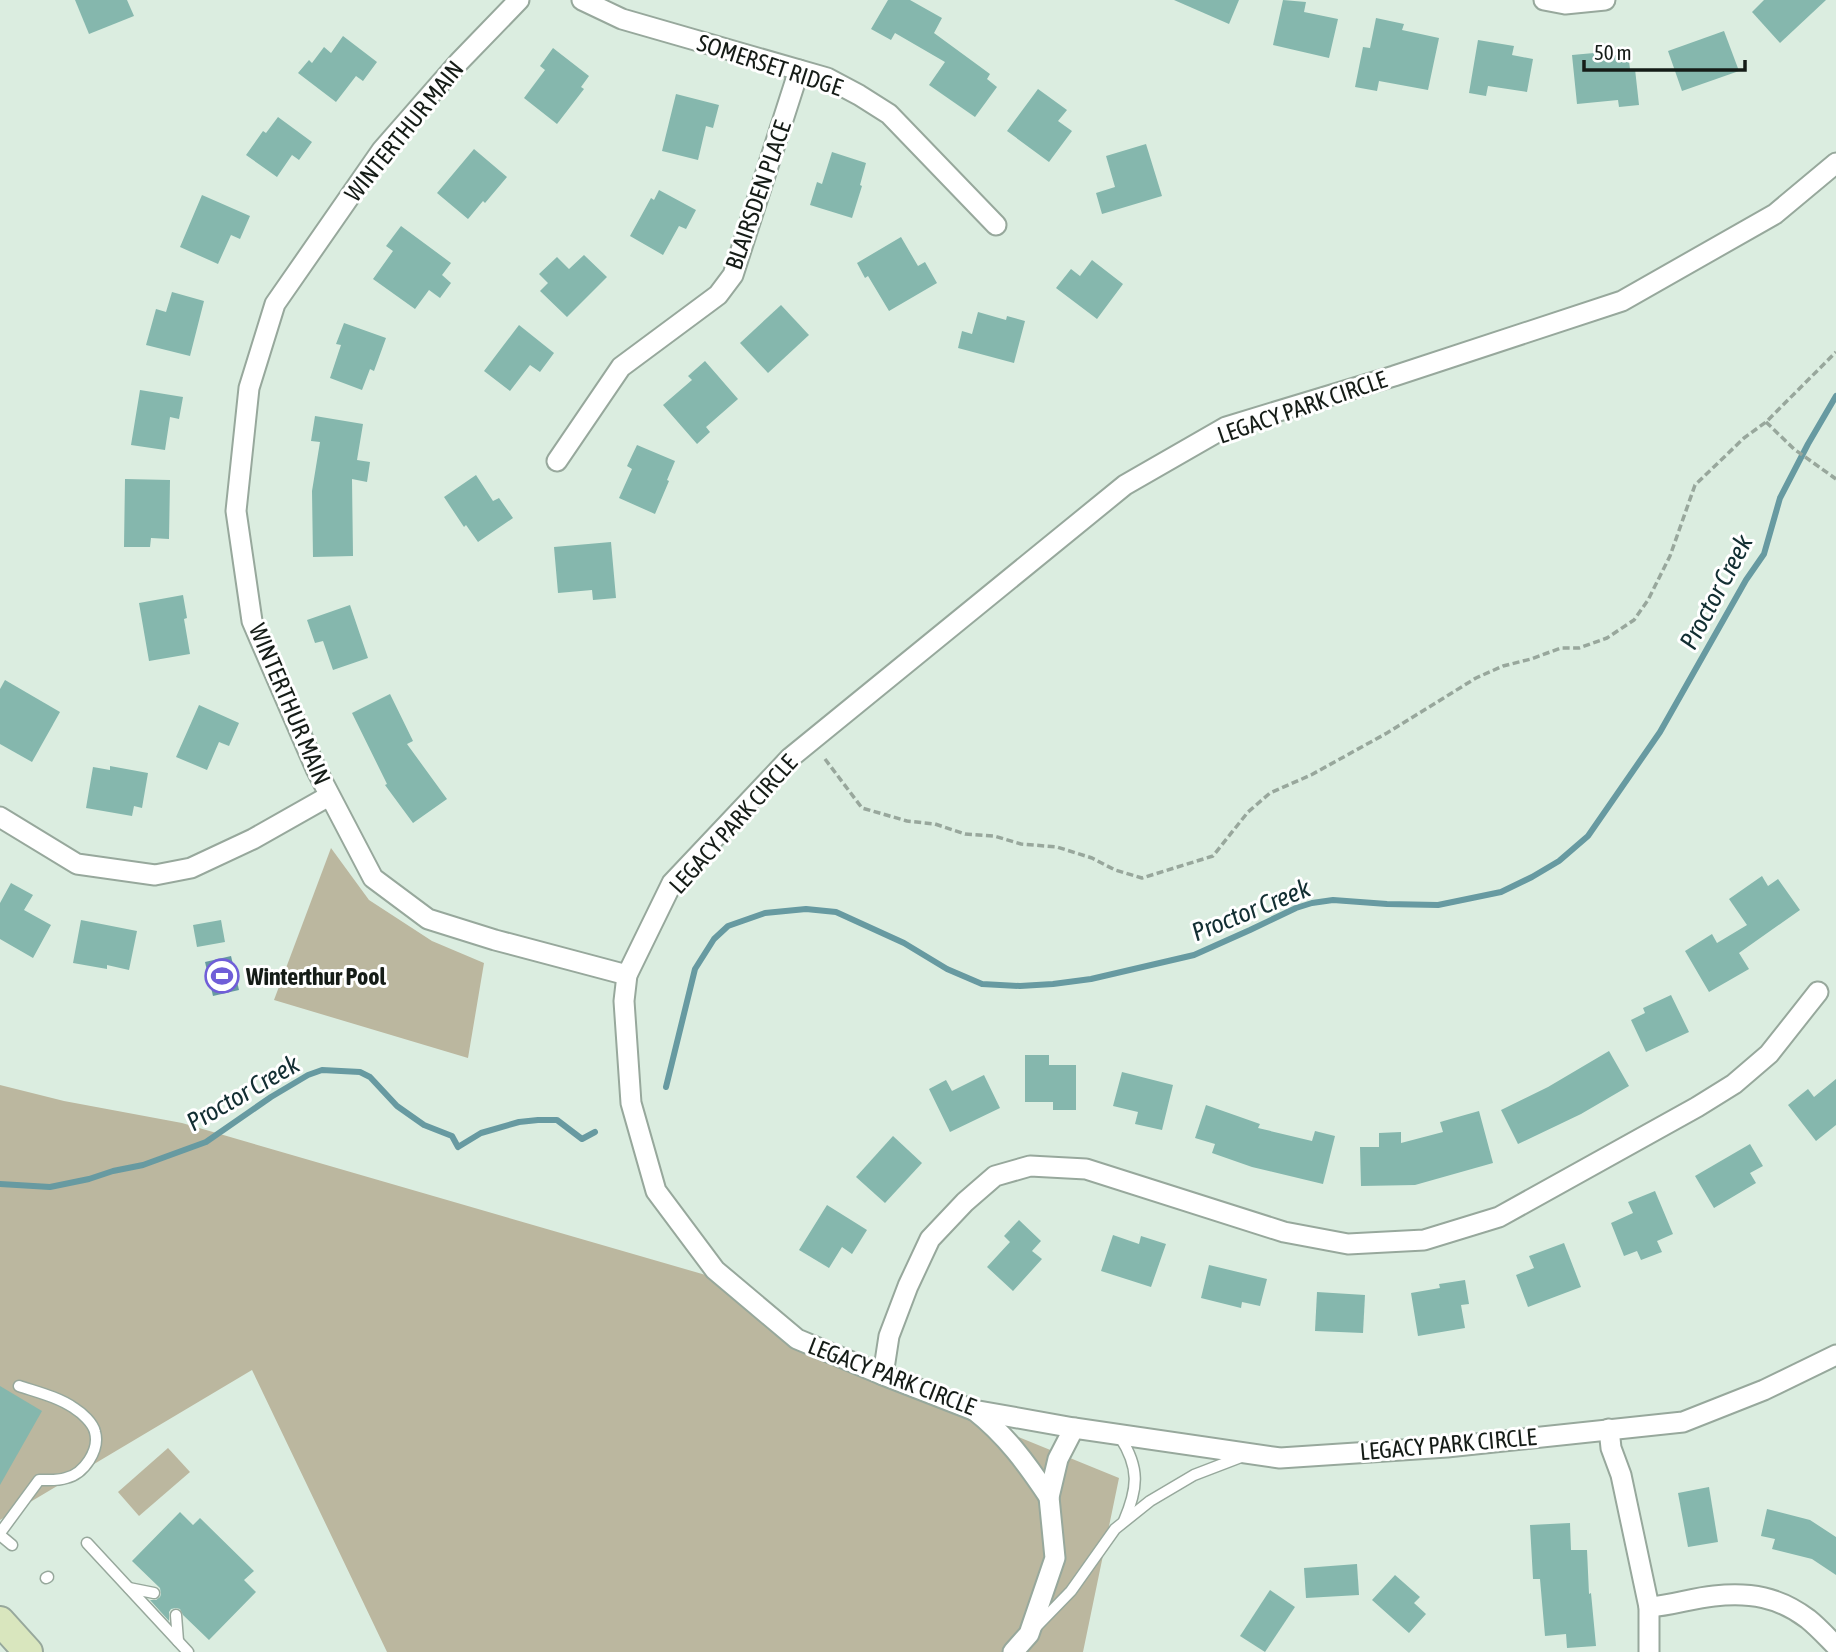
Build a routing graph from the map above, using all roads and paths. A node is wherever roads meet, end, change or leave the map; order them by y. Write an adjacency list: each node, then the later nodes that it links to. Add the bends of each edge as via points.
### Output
1 (519, 0): 13 (street, WINTERTHUR MAIN, via 382,150 275,304 249,388 236,511 252,621)
2 (582, 0): 5 (street, SOMERSET RIDGE, via 622,19)
3 (1544, 0): 4 (street, via 1564,4)
4 (1605, 0)
5 (799, 70): 7 (street, SOMERSET RIDGE, via 827,78 889,114); 10 (street, BLAIRSDEN PLACE, via 733,275 718,295 621,368)
6 (1836, 163): 15 (street, LEGACY PARK CIRCLE, via 1775,214 1622,301 1226,427 1125,485 790,758 673,883)
7 (996, 225)
8 (1836, 352): 9 (path)
9 (1766, 422): 11 (path); 12 (path, via 1695,485 1670,556 1634,620 1607,638 1579,648 1561,648 1476,678 1387,733 1270,793 1248,812 1213,856 1142,878 1057,847 907,821 862,808)
10 (557, 461)
11 (1836, 479)
12 (825, 759)
13 (329, 796): 14 (street, via 203,862 155,875 77,864); 15 (street, WINTERTHUR MAIN, via 373,878 428,919)
14 (0, 817)
15 (627, 975): 18 (street, LEGACY PARK CIRCLE, via 624,1002 632,1103 656,1191 715,1270 797,1339)
16 (1818, 992): 18 (street, via 1769,1054 1734,1084 1499,1217 1424,1240 1348,1244 1284,1232 1086,1169 1030,1166 995,1176 930,1239 890,1336)
17 (1836, 1354): 22 (street, LEGACY PARK CIRCLE, via 1684,1422)
18 (883, 1376): 20 (street, LEGACY PARK CIRCLE)
19 (19, 1386): 27 (lane, via 74,1408 95,1429 95,1447 79,1472 67,1478 39,1480)
20 (974, 1410): 21 (street, LEGACY PARK CIRCLE); 25 (street, via 1023,1458)
21 (1074, 1428): 23 (street, LEGACY PARK CIRCLE); 25 (street, via 1058,1459)
22 (1609, 1429): 24 (street, LEGACY PARK CIRCLE, via 1447,1447 1280,1458); 32 (street)
23 (1118, 1435): 24 (street, LEGACY PARK CIRCLE); 26 (lane, via 1134,1464 1132,1501)
24 (1248, 1454): 26 (lane, via 1194,1475)
25 (1049, 1497): 35 (street, via 1055,1558)
26 (1124, 1522): 35 (lane, via 1071,1591)
27 (0, 1534): 29 (lane)
28 (87, 1543): 30 (lane)
29 (12, 1545)
30 (128, 1588): 31 (lane); 36 (lane)
31 (154, 1593)
32 (1649, 1606): 37 (street, via 1714,1596 1762,1596 1809,1619); 41 (street)
33 (176, 1615): 36 (lane)
34 (0, 1622): 38 (street)
35 (1028, 1634): 40 (street)
36 (178, 1641): 39 (lane)
37 (1836, 1646)
38 (28, 1652)
39 (188, 1652)
40 (1013, 1652)
41 (1649, 1652)

